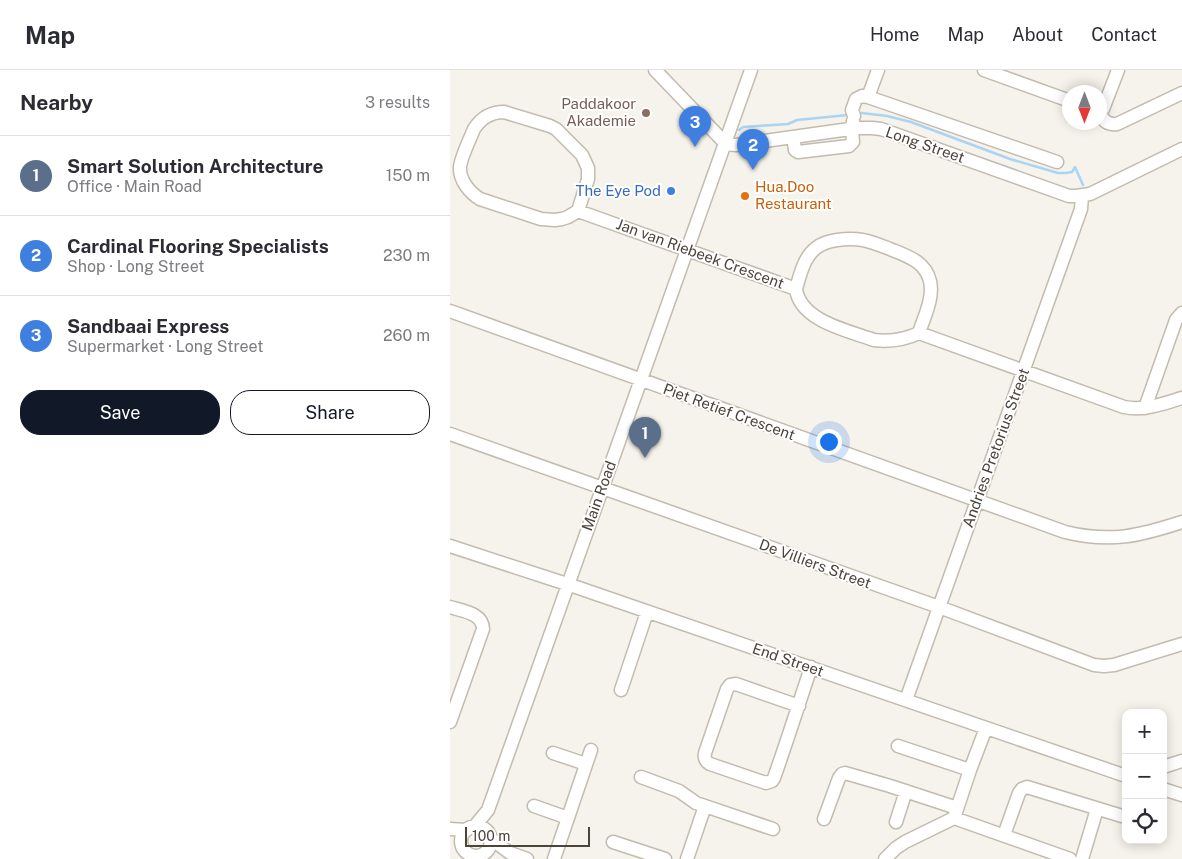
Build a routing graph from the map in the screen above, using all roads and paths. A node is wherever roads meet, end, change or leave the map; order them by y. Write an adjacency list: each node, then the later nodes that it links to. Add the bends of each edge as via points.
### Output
1 (655, 70): 12 (street)
2 (751, 70): 12 (street, Main Road)
3 (878, 70): 7 (street)
4 (984, 70): 8 (street)
5 (1118, 70): 9 (street)
6 (1182, 93): 11 (street, via 1117,124)
7 (866, 97): 10 (street); 14 (street)
8 (1062, 98)
9 (1107, 99)
10 (853, 122): 12 (street, Long Street, via 793,137); 16 (street, Long Street, via 890,132 1062,194)
11 (1107, 123)
12 (726, 144): 18 (street, Main Road)
13 (1182, 149): 16 (street)
14 (1057, 162)
15 (455, 164): 17 (street, via 466,185 480,199 541,219 562,219); 17 (street, via 474,129 490,114 508,112 550,126 582,155 588,168)
16 (1082, 196): 23 (street, Andries Pretorius Street, via 1081,209)
17 (578, 211): 18 (street, Jan van Riebeek Crescent)
18 (688, 250): 19 (street, Jan van Riebeek Crescent); 24 (street, Main Road)
19 (796, 289): 22 (street, Jan van Riebeek Crescent, via 800,301 827,324 882,341); 22 (street, via 807,259 818,246 851,238 868,241 913,258 923,266 931,292)
20 (450, 311): 24 (street, Piet Retief Crescent)
21 (1182, 313): 26 (street, via 1176,320)
22 (919, 333): 23 (street)
23 (1024, 371): 26 (street, via 1124,407); 29 (street, Andries Pretorius Street)
24 (641, 380): 28 (street, Main Road); 29 (street, Piet Retief Crescent)
25 (1182, 398): 26 (street)
26 (1144, 408)
27 (450, 434): 28 (street, De Villiers Street)
28 (602, 488): 32 (street, Main Road); 34 (street, De Villiers Street)
29 (977, 501): 30 (street, Piet Retief Crescent, via 1065,532 1091,537 1129,537); 34 (street, Andries Pretorius Street)
30 (1182, 522)
31 (450, 546): 32 (street, End Street)
32 (568, 585): 35 (street, End Street); 58 (street, Main Road)
33 (450, 607): 41 (street, via 476,616 483,626)
34 (939, 607): 36 (street, De Villiers Street, via 1099,666 1114,665); 39 (street, Andries Pretorius Street)
35 (647, 612): 37 (street, End Street); 38 (street)
36 (1182, 644)
37 (811, 668): 39 (street, End Street); 40 (street)
38 (621, 690)
39 (906, 700): 42 (street, End Street)
40 (799, 706): 40 (street, via 771,782 706,761 704,756 730,685 736,684)
41 (450, 722)
42 (986, 728): 49 (street); 50 (street, End Street)
43 (898, 746): 49 (street)
44 (590, 750): 47 (street)
45 (553, 753): 47 (street)
46 (1182, 761): 48 (street)
47 (586, 764): 61 (street)
48 (1167, 766)
49 (970, 770): 59 (street)
50 (1122, 775)
51 (641, 777): 56 (street, via 680,791)
52 (1167, 790): 54 (street)
53 (906, 791): 59 (street); 62 (street, via 848,773 842,774); 63 (street)
54 (1182, 795)
55 (534, 806): 61 (street)
56 (705, 806): 66 (street); 77 (street)
57 (1097, 809): 60 (street); 67 (street, via 1024,787); 80 (street)
58 (488, 810): 64 (street, Main Road); 68 (street, Main Road)
59 (956, 813): 67 (street); 78 (street, via 905,842)
60 (1122, 816)
61 (568, 818): 75 (street)
62 (824, 819)
63 (896, 822)
64 (471, 828): 65 (street); 68 (street, via 481,827); 71 (street, via 462,836)
65 (450, 829)
66 (773, 829)
67 (1004, 835): 79 (street)
68 (490, 836): 72 (street); 73 (street, via 490,847)
69 (450, 837): 71 (street)
70 (614, 842): 76 (street)
71 (463, 850): 73 (street)
72 (510, 853): 73 (street); 74 (street)
73 (480, 856)
74 (527, 859)
75 (554, 859)
76 (665, 859)
77 (687, 859)
78 (885, 859)
79 (1070, 859)
80 (1082, 859)

